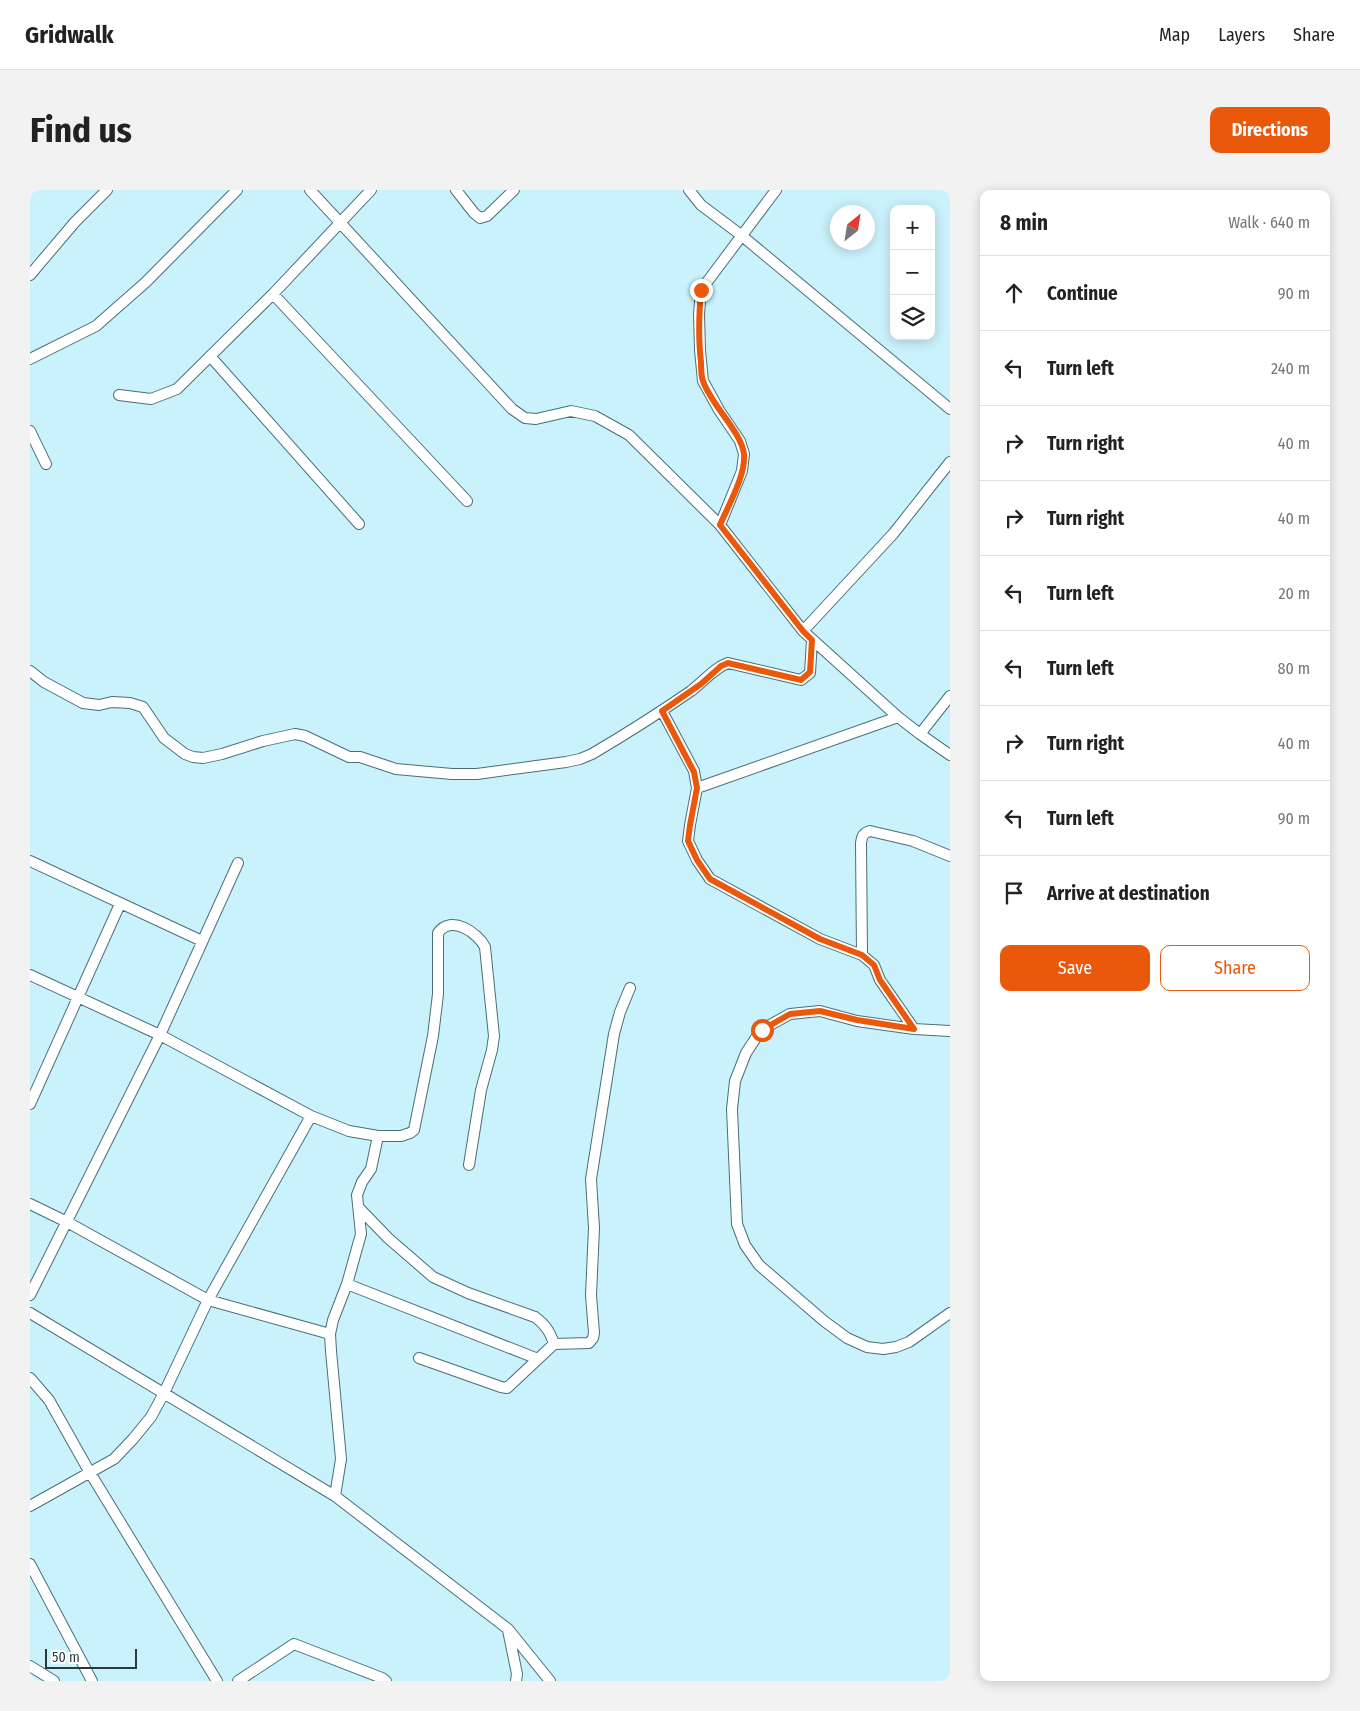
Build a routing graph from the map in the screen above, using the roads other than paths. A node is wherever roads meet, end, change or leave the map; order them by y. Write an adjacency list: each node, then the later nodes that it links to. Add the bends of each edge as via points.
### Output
1 (91, 190): 9 (street)
2 (237, 190): 16 (street, via 146,282 96,326)
3 (310, 190): 10 (street)
4 (370, 190): 10 (street)
5 (456, 190): 6 (street, via 480,218 487,216)
6 (514, 190)
7 (689, 190): 11 (street, via 701,205)
8 (776, 190): 11 (street)
9 (103, 194): 12 (street)
10 (340, 222): 14 (street); 24 (street, via 512,409 530,419 571,411 595,416 629,435)
11 (741, 235): 18 (street); 24 (street, via 701,290 699,314 703,381 740,441 744,454 742,471)
12 (34, 262): 13 (street)
13 (30, 275)
14 (272, 294): 15 (street); 22 (street)
15 (210, 356): 17 (street, via 177,389 151,399); 23 (street)
16 (30, 358)
17 (119, 395)
18 (950, 409)
19 (30, 431): 21 (street)
20 (950, 462): 25 (street, via 893,534)
21 (46, 464)
22 (467, 501)
23 (359, 524)
24 (720, 525): 25 (street)
25 (803, 631): 26 (street)
26 (812, 640): 29 (street, via 810,672 801,680 728,663); 30 (street)
27 (30, 670): 29 (street, via 44,682 83,703 99,706 112,702 130,703 143,707 164,738 185,754 203,758 295,734 349,757 360,757 396,769 477,774 580,759)
28 (950, 696): 31 (street)
29 (662, 711): 33 (street, via 694,772)
30 (898, 717): 31 (street); 33 (street)
31 (920, 734): 32 (street)
32 (950, 755)
33 (697, 788): 39 (street, via 688,841 710,879 820,939)
34 (950, 856): 39 (street, via 913,841 865,832 861,843)
35 (30, 862): 37 (street)
36 (238, 862): 38 (street)
37 (120, 904): 38 (street); 42 (street)
38 (202, 941): 45 (street)
39 (862, 955): 43 (street, via 874,965 880,980)
40 (30, 975): 42 (street)
41 (630, 988): 59 (street, via 614,1034 591,1179 593,1338 589,1343)
42 (79, 997): 45 (street); 46 (street)
43 (914, 1029): 44 (street); 57 (street, via 820,1011 790,1014 762,1030 746,1053 735,1081 732,1109 737,1224 745,1246 759,1265 824,1322 867,1347 883,1349 909,1342)
44 (950, 1031)
45 (160, 1035): 47 (street); 52 (street)
46 (31, 1100)
47 (311, 1116): 48 (street, via 349,1131); 55 (street)
48 (378, 1136): 49 (street, via 401,1136 414,1130 438,994 437,936 448,927 463,927 476,935 485,947 494,1036); 51 (street, via 371,1169 357,1195)
49 (469, 1165)
50 (30, 1204): 52 (street)
51 (359, 1208): 53 (street, via 361,1234); 59 (street, via 433,1277 534,1317 550,1331)
52 (67, 1222): 54 (street); 55 (street)
53 (347, 1284): 58 (street); 61 (street)
54 (30, 1295)
55 (208, 1300): 58 (street); 63 (street)
56 (30, 1313): 63 (street)
57 (950, 1314)
58 (330, 1334): 65 (street, via 342,1459)
59 (554, 1344): 61 (street)
60 (419, 1358): 61 (street, via 507,1388)
61 (538, 1360)
62 (30, 1378): 64 (street, via 49,1400)
63 (164, 1393): 64 (street, via 151,1417 133,1439 114,1458); 65 (street)
64 (89, 1471): 66 (street); 72 (street)
65 (335, 1496): 68 (street)
66 (30, 1506)
67 (30, 1564): 71 (street)
68 (508, 1629): 75 (street); 76 (street)
69 (30, 1666): 70 (street)
70 (54, 1681)
71 (92, 1681)
72 (217, 1681)
73 (238, 1681): 74 (street, via 294,1644)
74 (386, 1681)
75 (516, 1681)
76 (550, 1681)

